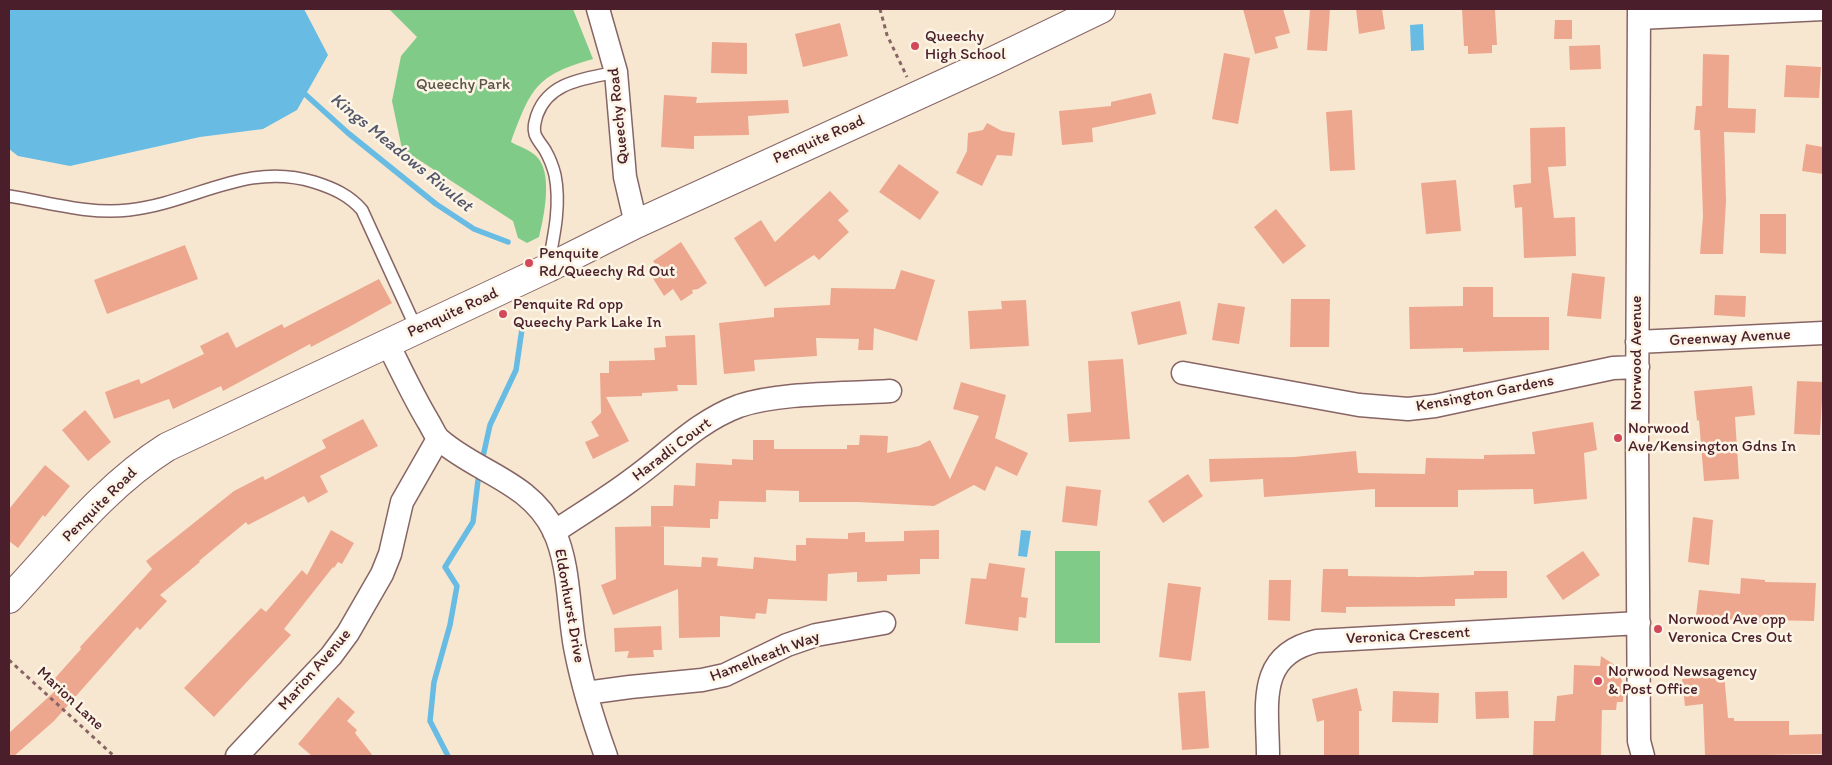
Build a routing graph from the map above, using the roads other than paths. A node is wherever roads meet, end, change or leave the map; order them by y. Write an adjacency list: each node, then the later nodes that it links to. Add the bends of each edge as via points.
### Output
1 (598, 9): 5 (street, Queechy Road)
2 (1101, 9): 7 (street, Penquite Road)
3 (1823, 9): 4 (street)
4 (1639, 13): 11 (street, Norwood Avenue)
5 (616, 72): 7 (street, Queechy Road, via 625,177); 8 (lane, via 557,88 542,103 534,125 535,136 546,152 554,175 557,195 556,225)
6 (9, 196): 9 (lane, via 97,211 130,210 177,200 252,177 275,175 324,185 348,196 362,210)
7 (636, 224): 8 (street, Penquite Road)
8 (548, 268): 9 (street, Penquite Road)
9 (417, 330): 12 (street, Penquite Road)
10 (1823, 332): 11 (street, Greenway Avenue)
11 (1637, 342): 13 (street, Norwood Avenue)
12 (388, 344): 16 (street, Eldonhurst Drive); 18 (street, Penquite Road, via 167,447 140,464 115,486)
13 (1638, 367): 14 (street, Kensington Gardens, via 1613,368 1408,409 1359,405); 20 (street, Norwood Avenue)
14 (1183, 373)
15 (890, 391): 17 (street, Haradli Court, via 765,399 740,406 693,430 631,481)
16 (438, 439): 17 (street, Eldonhurst Drive, via 524,493); 22 (street, Marion Avenue, via 402,502 390,554 369,601 331,656)
17 (554, 532): 21 (street, Eldonhurst Drive, via 564,562 575,647)
18 (9, 599)
19 (884, 623): 21 (street, Hamelheath Way, via 816,635 787,645 725,675)
20 (1640, 623): 24 (street, Veronica Crescent, via 1318,641 1300,645 1284,655 1272,672 1268,691); 25 (street, Norwood Avenue, via 1639,741)
21 (586, 693): 23 (street, Eldonhurst Drive)
22 (245, 753)
23 (606, 756)
24 (1268, 756)
25 (1642, 756)

